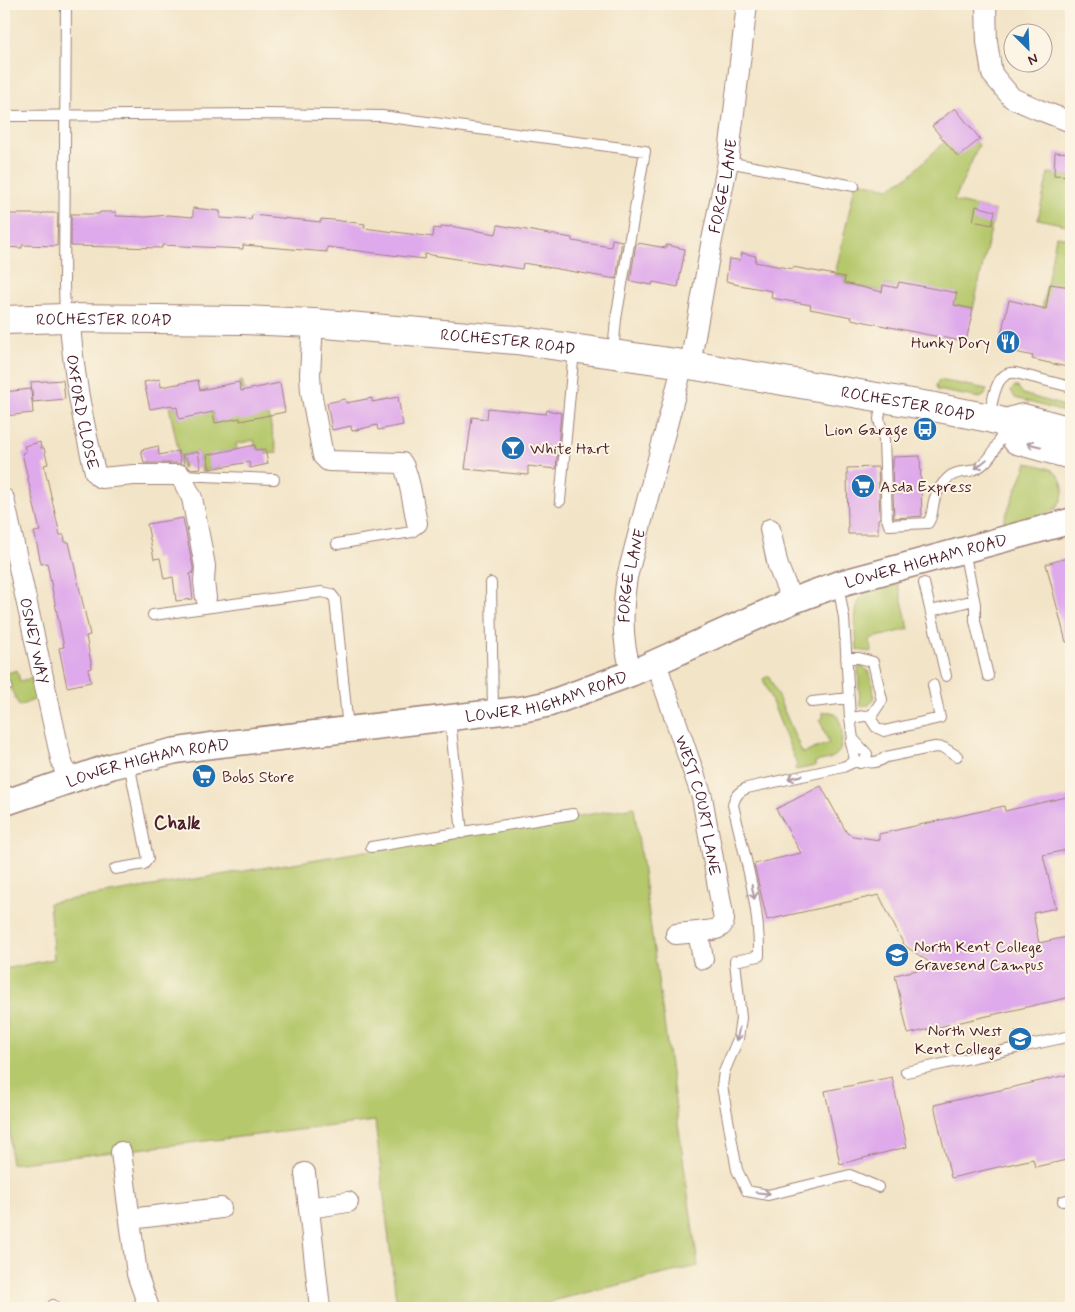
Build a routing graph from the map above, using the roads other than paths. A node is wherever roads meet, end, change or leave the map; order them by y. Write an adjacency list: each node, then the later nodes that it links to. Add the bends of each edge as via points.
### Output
1 (66, 4): 5 (lane)
2 (747, 4): 7 (street, FORGE LANE)
3 (986, 4): 6 (street, via 992,74 1012,98)
4 (4, 116): 5 (lane)
5 (66, 116): 9 (lane, via 64,286); 13 (lane, via 382,116 645,151)
6 (1071, 122)
7 (728, 162): 8 (lane); 14 (street, FORGE LANE)
8 (854, 186)
9 (68, 318): 10 (main road, ROCHESTER ROAD); 11 (main road, ROCHESTER ROAD); 20 (street, OXFORD CLOSE, via 79,400 95,472 101,478)
10 (4, 320)
11 (313, 323): 12 (main road, ROCHESTER ROAD); 25 (street, via 311,392 323,456 328,461 402,463)
12 (575, 348): 13 (main road, ROCHESTER ROAD); 23 (lane)
13 (613, 353): 14 (main road, ROCHESTER ROAD)
14 (686, 364): 16 (main road, ROCHESTER ROAD); 39 (street, FORGE LANE, via 635,542 626,585 623,627)
15 (1071, 388): 17 (lane, via 1009,373 999,380)
16 (882, 398): 17 (main road, ROCHESTER ROAD); 17 (lane, one-way to 16, via 995,450 983,464 946,480 936,495 928,523 889,525 884,440 879,421)
17 (997, 420): 18 (main road, ROCHESTER ROAD, via 1023,418); 19 (main road, one-way to 17, via 1016,440)
18 (1071, 431)
19 (1071, 455)
20 (180, 475): 21 (lane); 32 (street, via 192,498 205,566)
21 (274, 479)
22 (4, 499): 53 (street, OSNEY WAY)
23 (560, 501)
24 (1071, 521): 28 (street, LOWER HIGHAM ROAD)
25 (417, 523): 27 (lane, via 416,530 412,532)
26 (770, 529): 34 (street, via 778,566)
27 (337, 544)
28 (964, 550): 31 (street, LOWER HIGHAM ROAD); 33 (lane)
29 (491, 583): 45 (lane)
30 (924, 583): 35 (lane)
31 (838, 584): 34 (street, LOWER HIGHAM ROAD); 37 (lane)
32 (206, 598)
33 (974, 600): 35 (lane); 41 (lane, via 975,620)
34 (792, 601): 38 (street, LOWER HIGHAM ROAD)
35 (931, 611): 40 (lane)
36 (152, 615): 49 (lane, via 322,592 331,594 335,599)
37 (846, 658): 43 (lane); 46 (lane, via 861,658 874,664 882,701)
38 (656, 663): 39 (street, LOWER HIGHAM ROAD); 59 (street, WEST COURT LANE, via 702,796 724,920 720,928)
39 (632, 673): 45 (street, LOWER HIGHAM ROAD, via 548,704)
40 (946, 676)
41 (988, 676)
42 (933, 685): 46 (lane, via 940,718 884,731 876,727)
43 (849, 698): 44 (lane); 48 (lane)
44 (812, 702)
45 (493, 713): 47 (street, LOWER HIGHAM ROAD)
46 (869, 716): 48 (lane)
47 (450, 718): 49 (street, LOWER HIGHAM ROAD); 56 (lane)
48 (850, 718): 50 (lane, via 853,739)
49 (348, 729): 52 (street, LOWER HIGHAM ROAD, via 207,746)
50 (861, 756): 51 (lane, via 886,757 935,747); 66 (lane, one-way to 66, via 843,767 747,788 734,799 760,933 759,956 735,961 741,1018 738,1039 724,1072 722,1086 737,1170 747,1191 768,1195 850,1175)
51 (957, 756)
52 (129, 762): 53 (street, LOWER HIGHAM ROAD); 58 (lane, via 148,859 144,864)
53 (68, 781): 54 (street, LOWER HIGHAM ROAD)
54 (4, 803)
55 (574, 814): 56 (lane)
56 (462, 833): 57 (lane)
57 (371, 847)
58 (115, 869)
59 (698, 932): 60 (street, WEST COURT LANE); 61 (street)
60 (676, 934)
61 (703, 959)
62 (1071, 1036): 63 (lane)
63 (906, 1072)
64 (121, 1152): 70 (street)
65 (305, 1173): 69 (street)
66 (878, 1187)
67 (348, 1202): 69 (street)
68 (221, 1208): 70 (street)
69 (309, 1208): 72 (street)
70 (130, 1219): 71 (street, via 137,1274)
71 (149, 1308)
72 (320, 1308)

